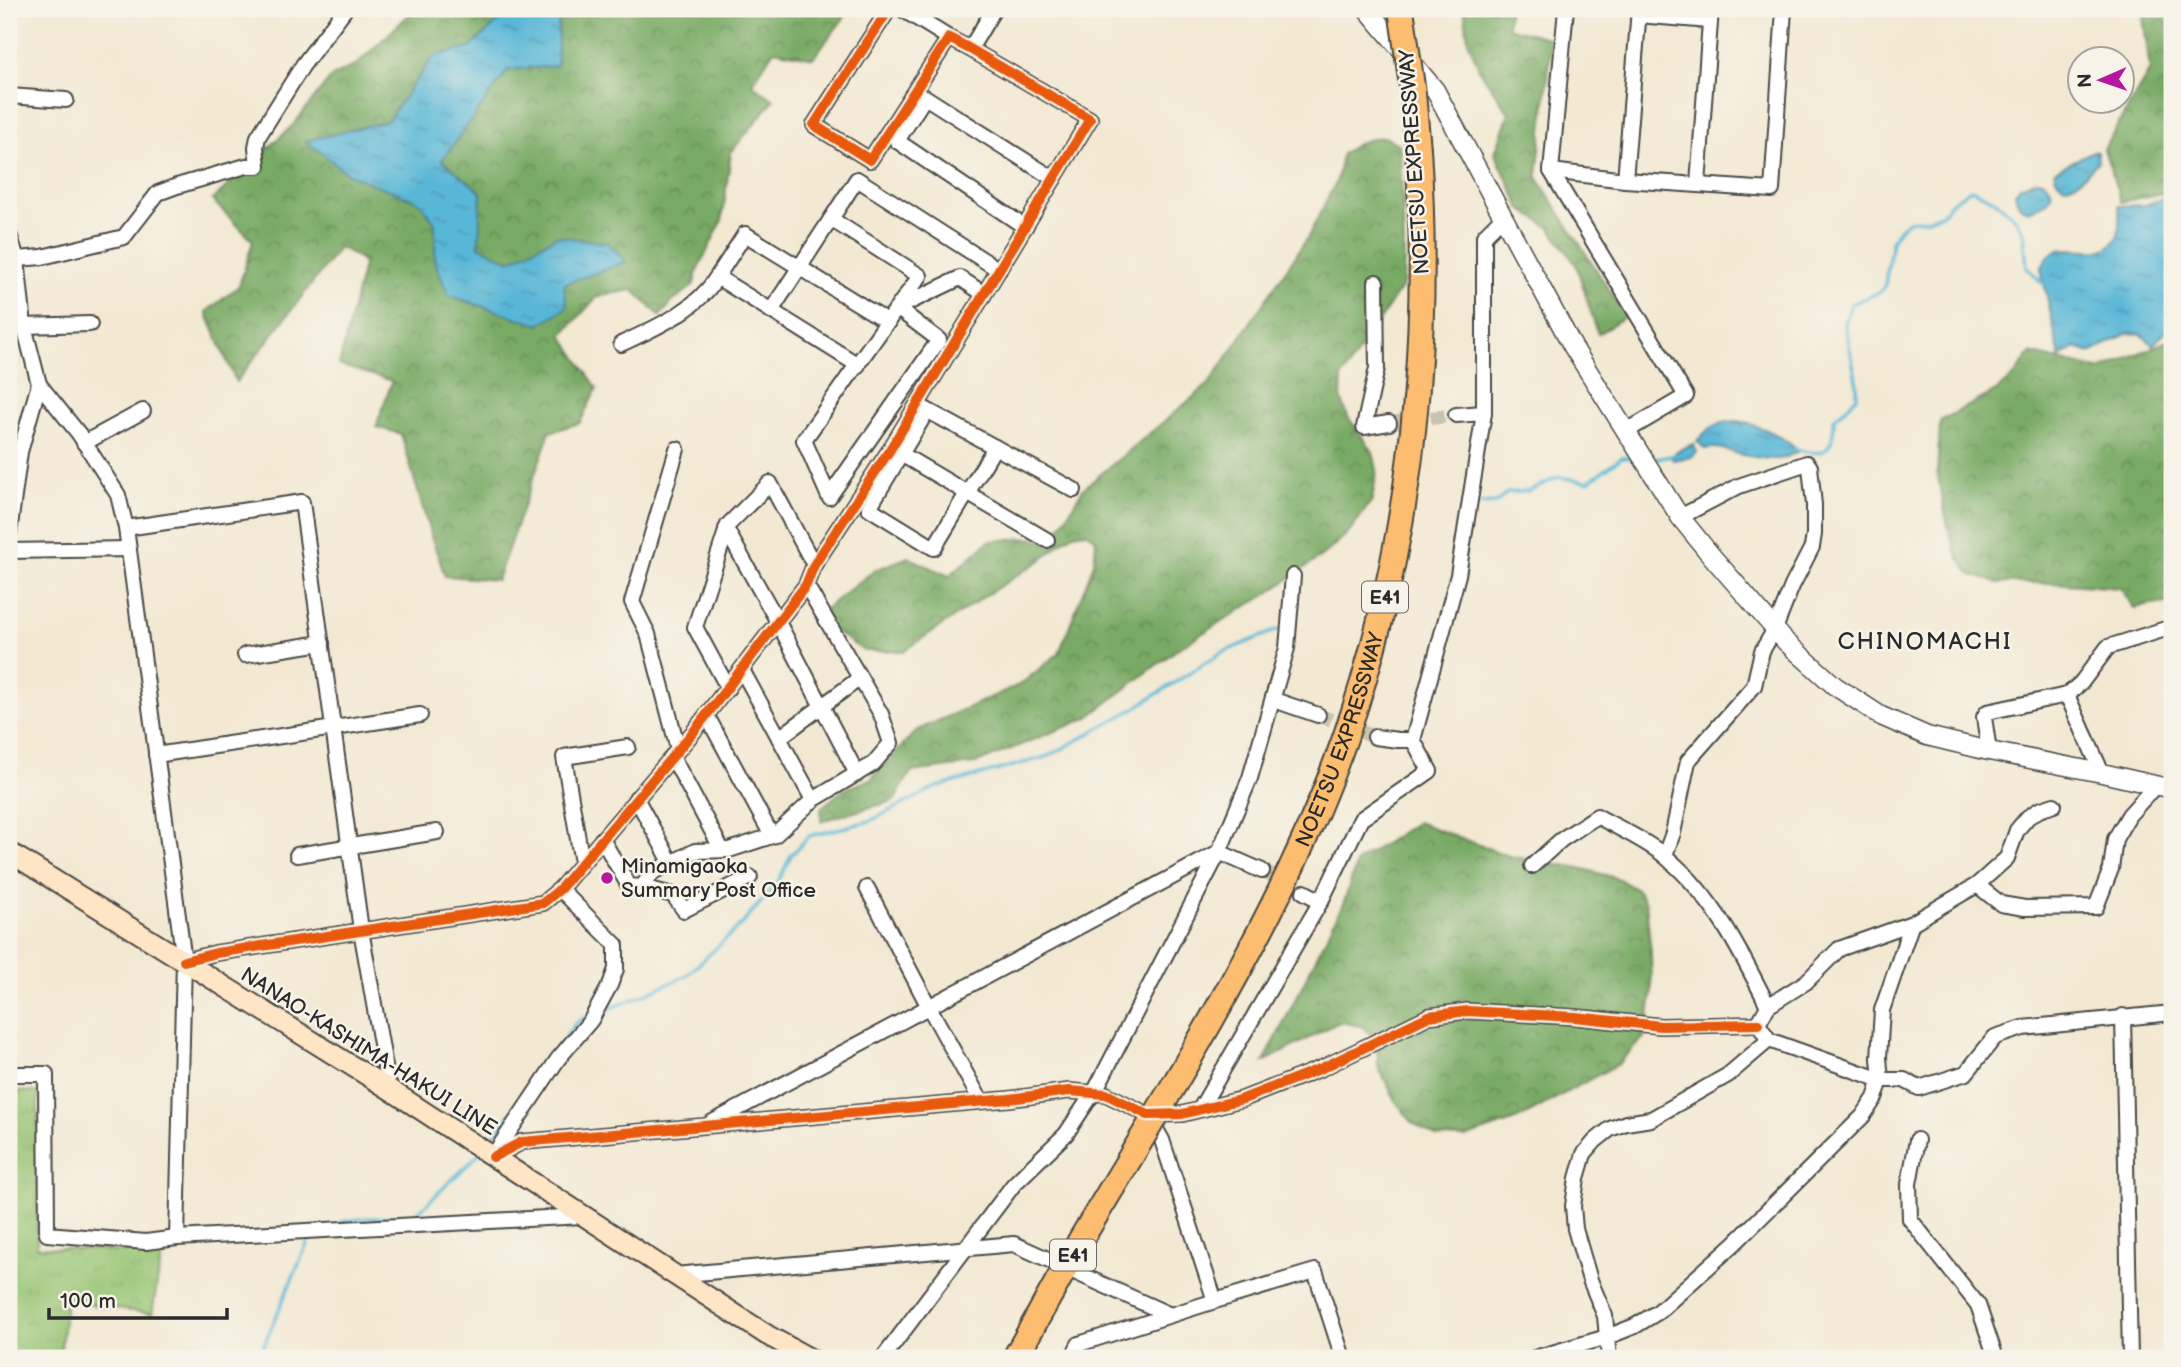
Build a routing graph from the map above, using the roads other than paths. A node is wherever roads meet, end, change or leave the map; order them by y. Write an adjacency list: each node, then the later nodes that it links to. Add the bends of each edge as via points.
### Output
1 (345, 9): 23 (street, via 303,65 258,138 258,166 158,193 124,237)
2 (889, 9): 11 (street, via 814,125 870,160)
3 (902, 9): 11 (street)
4 (994, 9): 12 (street)
5 (1367, 9): 19 (street, via 1435,90)
6 (1401, 9): 141 (highway, NOETSU EXPRESSWAY / E41, bridge, via 1418,149 1423,271 1416,411 1397,542 1366,671 1345,739 1255,943)
7 (1566, 9): 15 (street)
8 (1784, 9): 18 (street, via 1772,190)
9 (1639, 12): 10 (street); 17 (street)
10 (1711, 15): 18 (street)
11 (949, 38): 12 (street)
12 (970, 49): 16 (street, via 1090,119)
13 (9, 96): 14 (street)
14 (66, 100)
15 (1550, 171): 17 (street); 45 (street, via 1686,396)
16 (1054, 179): 21 (street); 21 (street, via 925,97 897,141)
17 (1625, 180): 18 (street)
18 (1698, 184)
19 (1504, 216): 41 (street, via 1484,236); 45 (street, via 1545,298)
20 (831, 219): 24 (street); 25 (street, via 857,179); 26 (street)
21 (1025, 226): 25 (street)
22 (9, 234): 23 (street)
23 (17, 260): 35 (street)
24 (799, 267): 27 (street, via 744,234); 32 (street); 33 (street)
25 (999, 270): 30 (street)
26 (920, 276): 29 (street); 31 (street)
27 (717, 277): 32 (street); 36 (street, via 670,320)
28 (1376, 282): 43 (street, via 1377,368 1364,427)
29 (938, 289): 30 (street, via 960,278); 31 (street)
30 (984, 294): 39 (street)
31 (897, 308): 33 (street); 37 (street, via 939,340 829,497 804,440)
32 (771, 311): 37 (street)
33 (888, 322): 37 (street)
34 (90, 324): 35 (street)
35 (24, 326): 38 (street)
36 (621, 344)
37 (858, 365)
38 (39, 384): 44 (street); 47 (street)
39 (922, 408): 48 (street); 50 (street); 60 (street)
40 (143, 411): 47 (street)
41 (1484, 413): 42 (street); 80 (street, via 1458,575)
42 (1456, 415)
43 (1390, 423)
44 (26, 430): 46 (street); 56 (street)
45 (1625, 432): 53 (street)
46 (9, 437)
47 (84, 443): 54 (street, via 118,495)
48 (995, 447): 51 (street); 52 (street)
49 (677, 449): 83 (street, via 632,602 648,634)
50 (901, 454): 52 (street); 52 (street, via 869,508 934,548)
51 (1074, 490)
52 (968, 492): 57 (street)
53 (1680, 517): 65 (street); 65 (street, via 1739,486 1807,463 1814,505 1812,547)
54 (126, 528): 58 (street); 66 (street, via 302,502)
55 (726, 529): 60 (street, via 770,483); 63 (street); 70 (street, via 695,627)
56 (9, 533)
57 (1047, 540)
58 (129, 549): 59 (street); 84 (street)
59 (9, 551)
60 (814, 565): 62 (street)
61 (1293, 576): 72 (street, via 1287,648)
62 (806, 585): 63 (street); 69 (street)
63 (778, 622): 68 (street); 73 (street)
64 (2172, 627): 71 (street, via 2108,647)
65 (1775, 629): 82 (street, via 1835,686 1881,716 1927,736); 99 (street, via 1762,651 1754,686 1688,761)
66 (322, 643): 67 (street); 77 (street)
67 (245, 656)
68 (742, 670): 70 (street); 79 (street)
69 (860, 678): 73 (street); 86 (street, via 891,743)
70 (728, 688): 76 (street)
71 (2067, 695): 82 (street, via 1987,712); 85 (street)
72 (1274, 699): 75 (street); 97 (street, via 1250,778)
73 (821, 705): 79 (street); 86 (street)
74 (420, 715): 77 (street)
75 (1318, 715)
76 (707, 716): 83 (street); 92 (street)
77 (333, 728): 84 (street); 94 (street)
78 (1375, 737): 80 (street)
79 (779, 738): 89 (street)
80 (1413, 740): 110 (street, via 1430,771 1361,819)
81 (628, 747): 101 (street, via 564,757)
82 (1989, 751): 85 (street)
83 (675, 753): 88 (street); 95 (street)
84 (156, 755): 113 (street)
85 (2102, 773): 87 (street)
86 (857, 774): 89 (street)
87 (2164, 788): 105 (street, via 2129,815 2115,839 2096,907 2001,904)
88 (636, 798): 93 (street); 100 (street)
89 (813, 800): 92 (street)
90 (2054, 805): 105 (street, via 2028,817 2017,830 2007,858)
91 (437, 832): 94 (street)
92 (772, 836): 95 (street)
93 (602, 839): 101 (street); 106 (street, via 629,886)
94 (350, 846): 98 (street); 112 (street)
95 (722, 850): 100 (street, via 695,851)
96 (9, 852): 113 (main road, NANAO-KASHIMA-HAKUI LINE)
97 (1219, 852): 103 (street); 115 (street); 123 (street)
98 (297, 855)
99 (1665, 855): 102 (street, via 1597,816); 114 (street, via 1706,896)
100 (671, 862): 106 (street, via 653,872)
101 (582, 863): 108 (street)
102 (1532, 866)
103 (1262, 871)
104 (750, 877): 106 (street, via 684,909 673,895)
105 (1977, 885): 111 (street)
106 (642, 887)
107 (867, 888): 115 (street)
108 (560, 889): 112 (street, via 543,903); 129 (street, via 616,945 616,969 594,1014)
109 (1304, 892): 110 (street)
110 (1321, 901): 125 (street)
111 (1912, 923): 114 (street, via 1839,949 1806,982); 121 (street, via 1882,1010)
112 (361, 930): 113 (street); 122 (street)
113 (184, 961): 122 (main road, NANAO-KASHIMA-HAKUI LINE); 131 (street)
114 (1768, 1006): 118 (street)
115 (929, 1007): 124 (street); 127 (street)
116 (2172, 1013): 117 (street)
117 (2123, 1016): 121 (street, via 2014,1031 1995,1038 1966,1073 1919,1088 1904,1080); 147 (street)
118 (1758, 1024): 119 (street); 125 (street, via 1661,1026 1467,1011 1429,1016 1322,1069)
119 (1769, 1040): 121 (street); 138 (street, via 1728,1075 1651,1119 1609,1129 1584,1154 1573,1206 1575,1229 1605,1316)
120 (9, 1074): 131 (street, via 46,1074 47,1234 146,1242)
121 (1881, 1080): 138 (street, via 1863,1116 1735,1243 1658,1312)
122 (389, 1088): 129 (main road, NANAO-KASHIMA-HAKUI LINE)
123 (1093, 1093): 124 (street, via 1069,1091); 126 (street, via 1106,1094); 132 (street, via 1066,1134 1014,1184)
124 (981, 1101): 127 (street)
125 (1200, 1109): 126 (street)
126 (1148, 1115): 136 (street, via 1162,1140)
127 (706, 1125): 129 (street, via 522,1142)
128 (1917, 1140): 146 (street, via 1909,1184 1910,1219 1978,1305)
129 (486, 1152): 130 (main road, NANAO-KASHIMA-HAKUI LINE)
130 (583, 1216): 131 (street); 135 (main road, NANAO-KASHIMA-HAKUI LINE)
131 (177, 1238)
132 (965, 1248): 133 (street, via 1014,1244); 135 (street); 140 (street)
133 (1054, 1262)
134 (1077, 1273): 137 (street)
135 (675, 1275): 139 (main road, NANAO-KASHIMA-HAKUI LINE)
136 (1215, 1301): 137 (street); 143 (street, via 1315,1271)
137 (1170, 1315): 142 (street, via 1079,1344)
138 (1607, 1337): 144 (street); 145 (street)
139 (809, 1358)
140 (883, 1358)
141 (1015, 1358)
142 (1072, 1358)
143 (1343, 1358)
144 (1535, 1358)
145 (1609, 1358)
146 (1996, 1358)
147 (2130, 1358)

